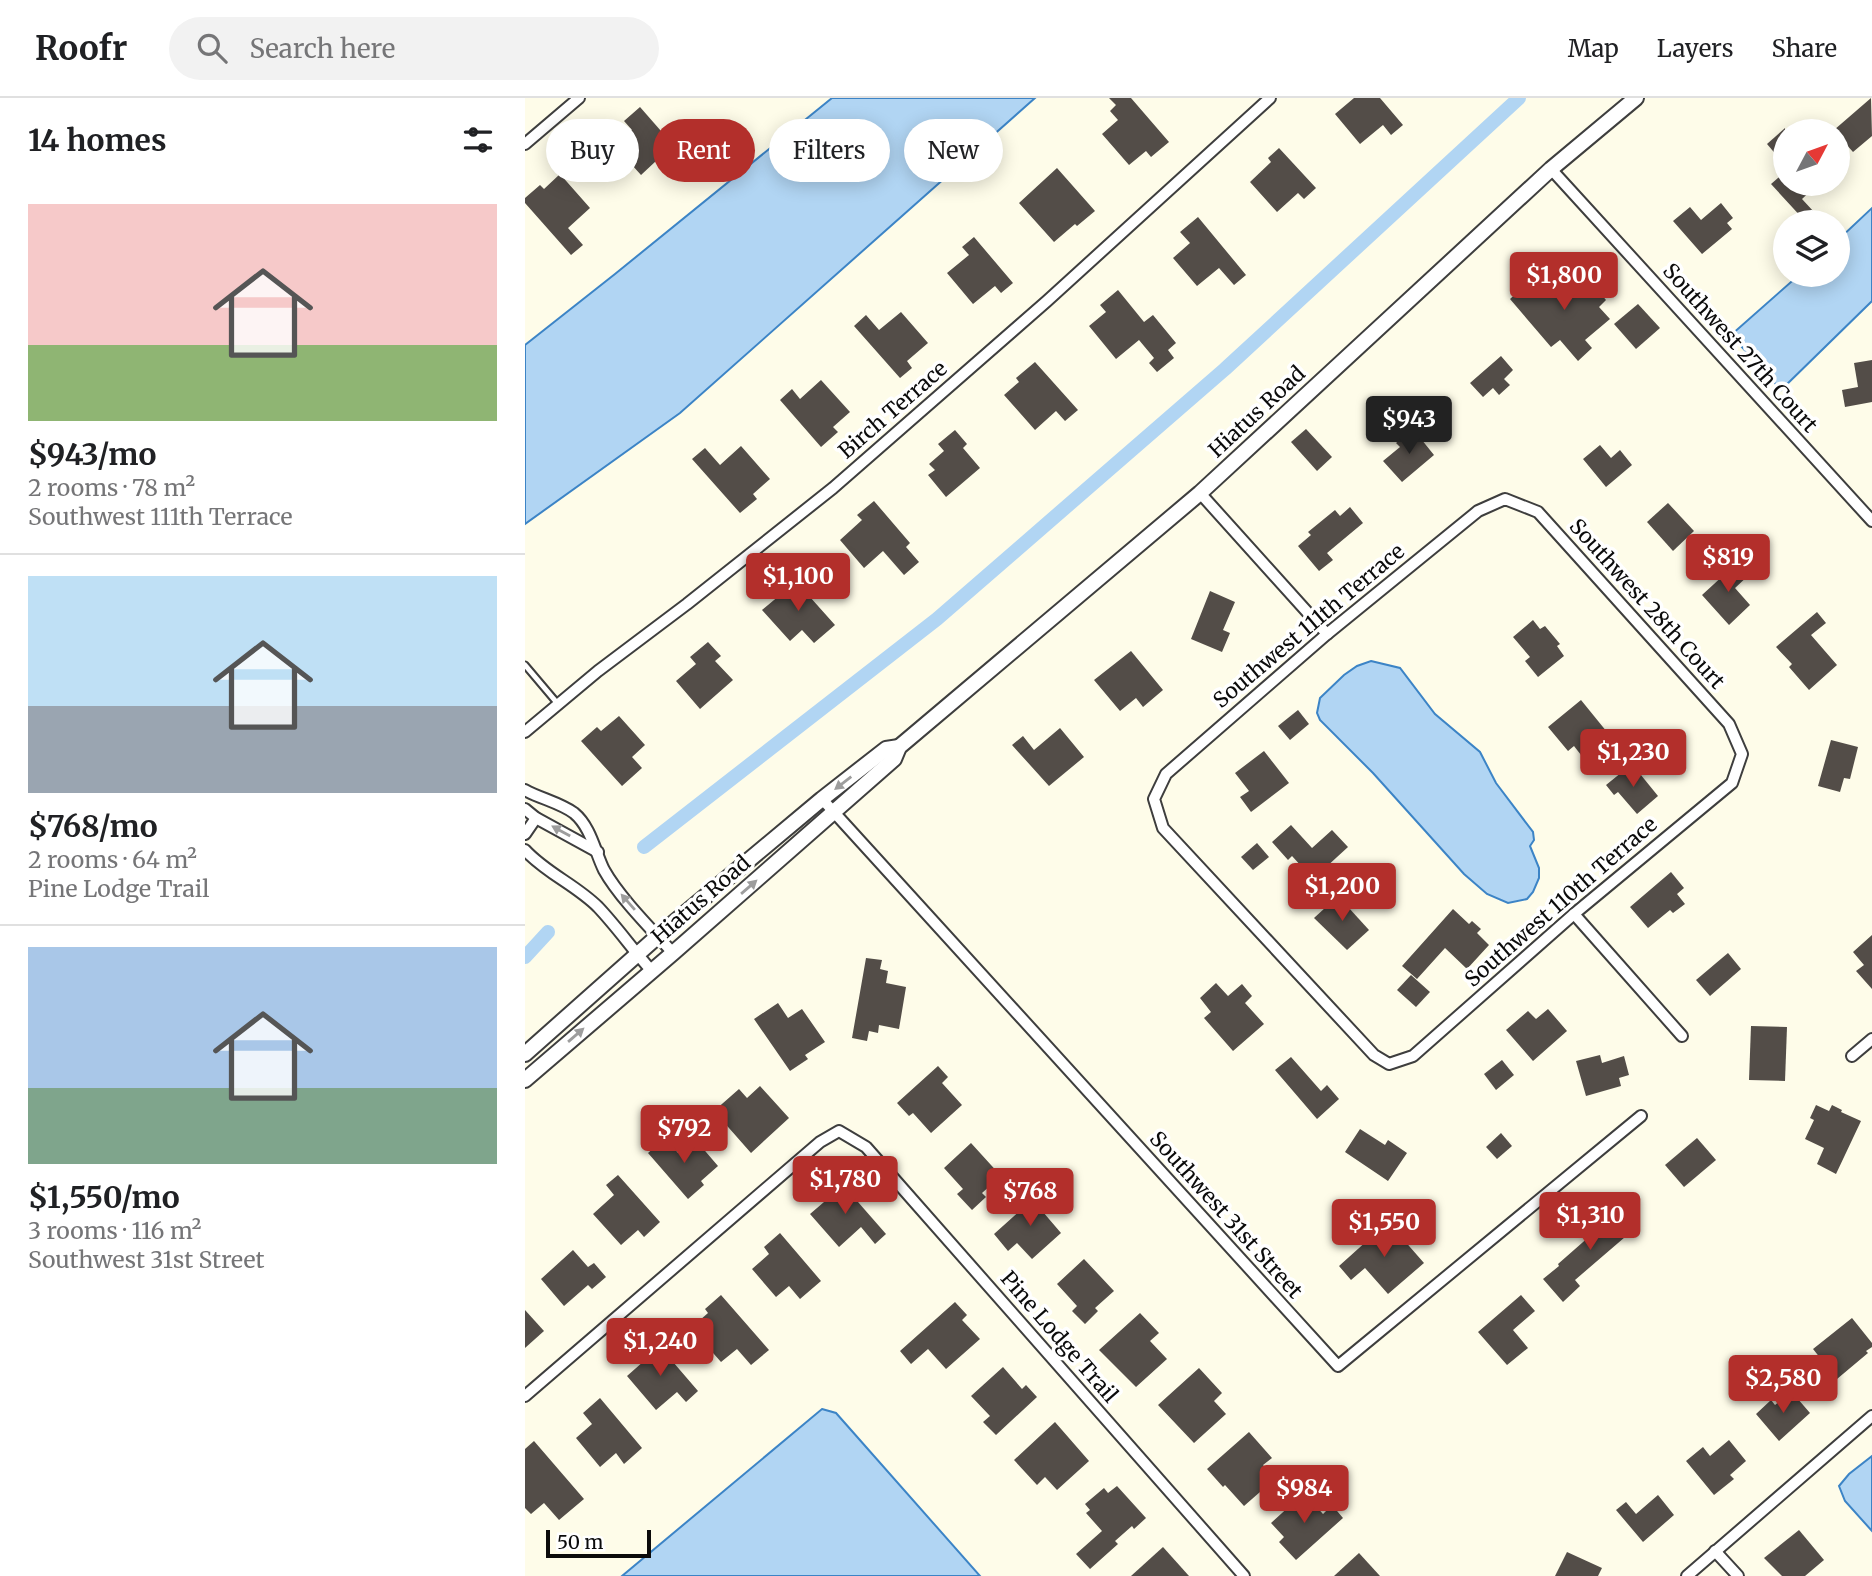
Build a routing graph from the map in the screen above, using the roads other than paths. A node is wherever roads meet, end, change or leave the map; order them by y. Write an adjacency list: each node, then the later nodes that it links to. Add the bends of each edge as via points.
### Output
1 (579, 98): 4 (street)
2 (1270, 98): 11 (street, Birch Terrace, via 833,488)
3 (1636, 98): 5 (street, Hiatus Road)
4 (525, 144)
5 (1551, 169): 6 (street, Hiatus Road); 8 (street, Southwest 27th Court)
6 (1200, 493): 9 (street); 13 (street, Hiatus Road)
7 (1505, 499): 9 (street, Southwest 111th Terrace, via 1478,511); 14 (street, Southwest 28th Court, via 1538,512 1729,724)
8 (1872, 522)
9 (1327, 634): 32 (street, Southwest 111th Terrace, via 1165,774 1154,799 1163,828 1374,1055)
10 (525, 665): 11 (lane)
11 (558, 704): 12 (street, Birch Terrace)
12 (525, 732)
13 (899, 747): 16 (street, Hiatus Road, one-way to 16, via 885,749); 18 (street, Hiatus Road, via 894,759)
14 (1742, 754): 23 (street, Southwest 110th Terrace, via 1732,783)
15 (525, 790): 22 (street, via 574,813)
16 (822, 799): 18 (street, Southwest 31st Street); 24 (street, Hiatus Road)
17 (525, 809): 19 (street)
18 (833, 813): 25 (street, Hiatus Road, one-way to 18); 34 (street, Southwest 31st Street, via 1338,1366)
19 (536, 818): 20 (street); 22 (street, one-way to 19)
20 (525, 834)
21 (525, 849): 26 (street, via 598,907)
22 (598, 852): 24 (street, one-way to 22, via 617,889)
23 (1574, 914): 28 (street); 32 (street, Southwest 110th Terrace, via 1413,1056)
24 (658, 936): 25 (street); 26 (street, Hiatus Road)
25 (673, 953): 27 (street, Hiatus Road)
26 (638, 955): 27 (street); 30 (street, Hiatus Road)
27 (651, 970): 33 (street, Hiatus Road, one-way to 27)
28 (1682, 1036)
29 (1872, 1039): 31 (street)
30 (525, 1054)
31 (1853, 1056)
32 (1389, 1064)
33 (525, 1080)
34 (1640, 1116)
35 (525, 1396): 38 (street, Pine Lodge Trail, via 820,1142 839,1131 866,1147)
36 (1872, 1416): 37 (street)
37 (1715, 1550): 39 (street); 40 (street)
38 (1244, 1576)
39 (1687, 1576)
40 (1738, 1576)

